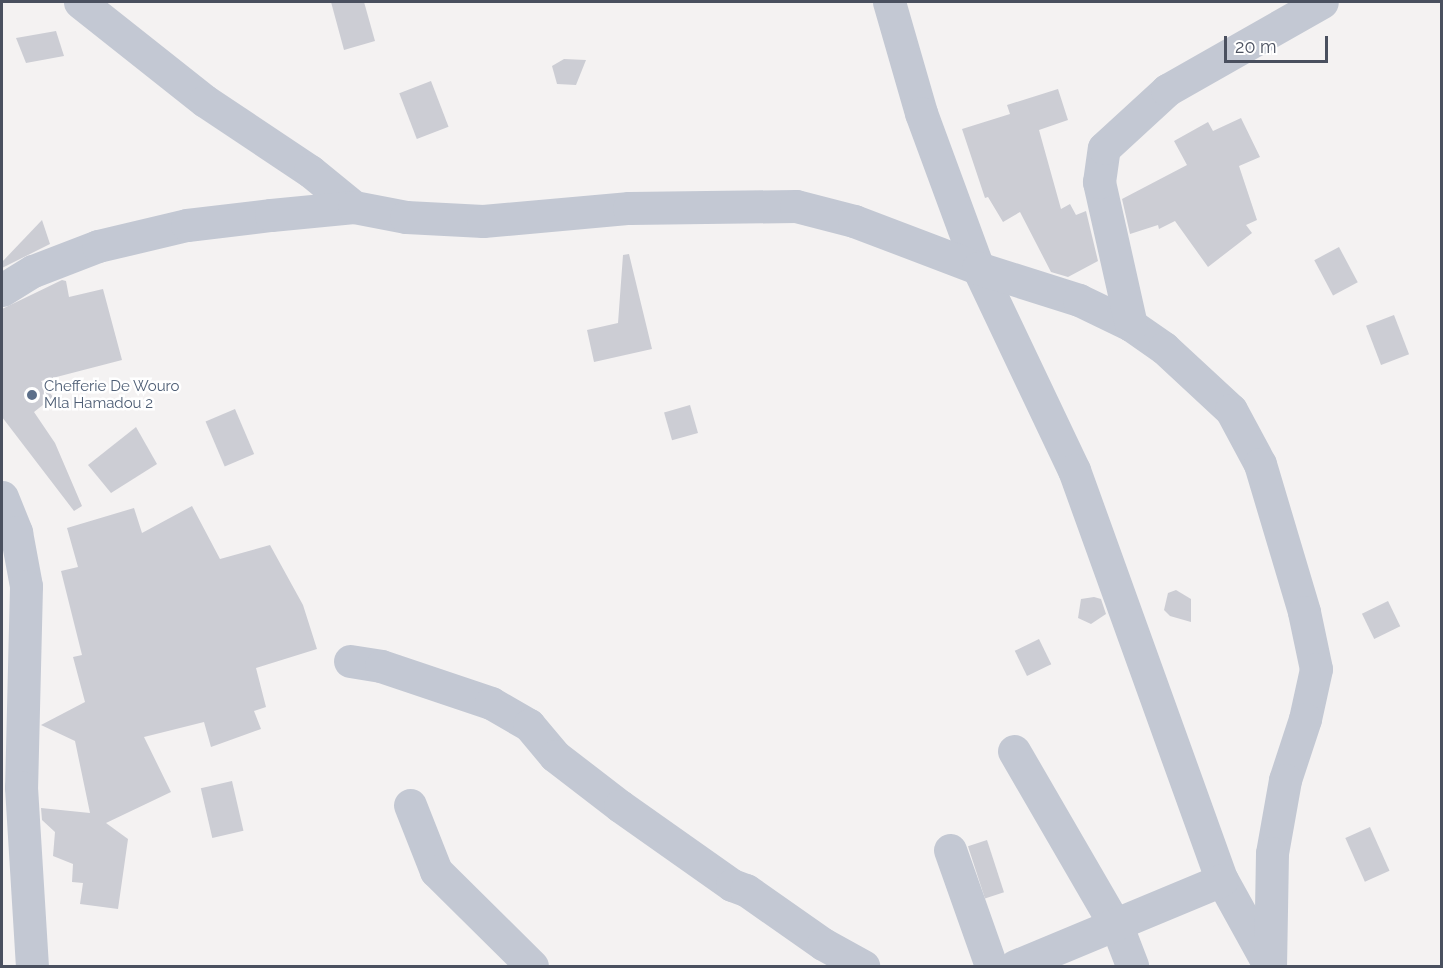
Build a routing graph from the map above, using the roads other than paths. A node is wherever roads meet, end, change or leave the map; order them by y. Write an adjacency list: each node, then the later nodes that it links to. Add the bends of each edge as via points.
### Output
1 (80, 2): 4 (street, via 205,101 310,171)
2 (889, 2): 5 (street, via 921,113)
3 (1322, 2): 7 (street, via 1167,90 1104,148 1099,182)
4 (354, 207): 5 (street, via 406,217 483,221 629,208 796,206 854,221); 6 (street, via 187,225 109,243 33,271)
5 (978, 268): 7 (street, via 1079,300); 13 (street, via 1074,470)
6 (2, 290)
7 (1131, 325): 21 (street, via 1164,348 1231,410 1260,464 1304,612 1316,669 1285,780 1272,853)
8 (2, 497): 15 (street, via 16,532 26,586 21,787)
9 (350, 661): 17 (street, via 381,666 501,708 529,725 555,756 620,806 732,885 746,890 823,944)
10 (1014, 751): 14 (street)
11 (410, 805): 16 (street, via 436,871)
12 (950, 850): 18 (street)
13 (1222, 880): 14 (street); 21 (street)
14 (1113, 923): 19 (street); 20 (street)
15 (32, 966)
16 (532, 966)
17 (863, 966)
18 (991, 966)
19 (1015, 966)
20 (1132, 966)
21 (1270, 966)

